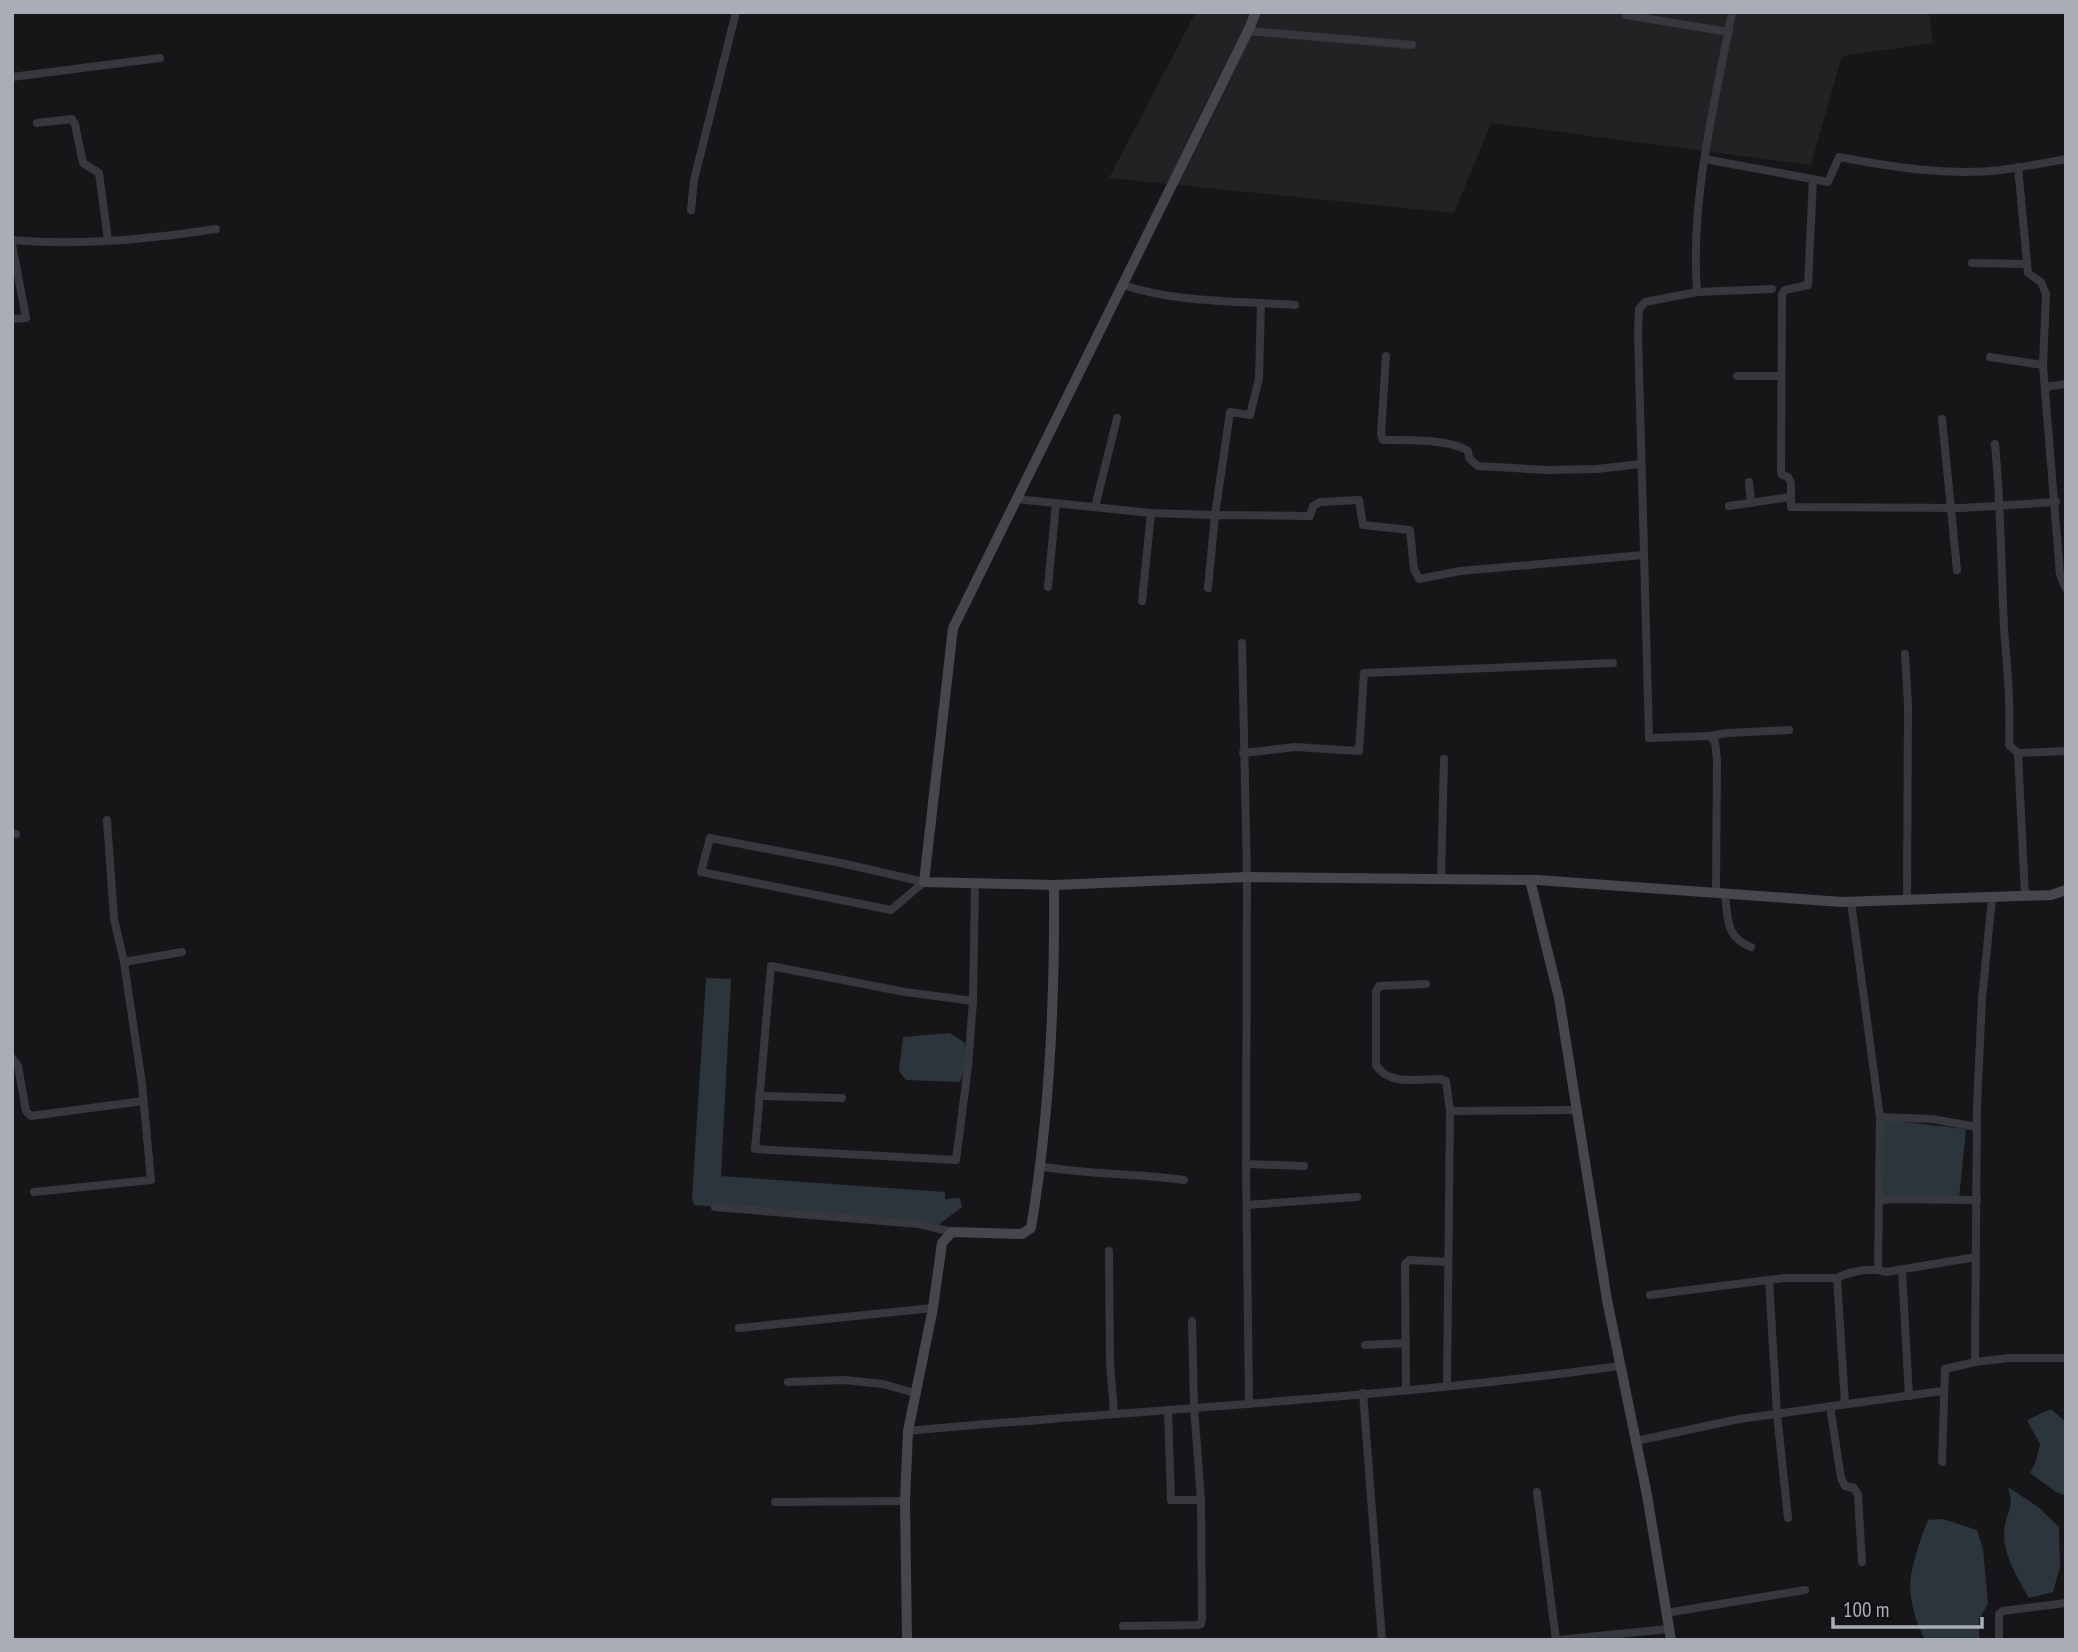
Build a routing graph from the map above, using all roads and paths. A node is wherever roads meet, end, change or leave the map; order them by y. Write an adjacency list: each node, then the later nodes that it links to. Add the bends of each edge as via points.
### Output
1 (736, 12): 15 (street, via 694,180)
2 (1256, 12): 5 (street)
3 (1732, 12): 6 (street)
4 (1626, 15): 6 (street)
5 (1248, 31): 7 (street); 21 (street)
6 (1729, 32): 11 (street)
7 (1412, 45)
8 (160, 58): 9 (street)
9 (12, 77)
10 (37, 123): 17 (street, via 72,119 83,163 99,173)
11 (1705, 159): 14 (street); 23 (street)
12 (2066, 159): 13 (street)
13 (2018, 167): 14 (street, via 1904,169 1839,157 1828,182); 20 (street)
14 (1813, 179): 31 (street, via 1808,285 1785,290 1782,295)
15 (691, 210)
16 (216, 229): 17 (street)
17 (108, 240): 18 (street)
18 (12, 242): 26 (street, via 26,318)
19 (1972, 263): 20 (street)
20 (2027, 264): 29 (street, via 2028,273 2041,282 2046,294)
21 (1123, 285): 24 (street, via 1147,293); 40 (street)
22 (1772, 289): 23 (street)
23 (1697, 292): 37 (street, via 1645,302 1639,309)
24 (1261, 303): 25 (street); 49 (street, via 1259,378 1250,415 1230,412)
25 (1294, 305)
26 (12, 319)
27 (1386, 356): 37 (street, via 1383,440 1425,441 1466,449 1478,466 1546,470)
28 (1990, 357): 29 (street)
29 (2043, 365): 33 (street)
30 (1737, 376): 31 (street)
31 (1781, 376): 39 (street, via 1781,471 1790,479)
32 (2066, 384): 33 (street)
33 (2045, 387): 41 (street)
34 (1117, 418): 46 (street)
35 (1942, 419): 47 (street)
36 (1995, 444): 45 (street)
37 (1641, 464): 50 (street)
38 (1749, 482): 43 (street)
39 (1790, 497): 43 (street); 47 (street, via 1795,509)
40 (1016, 499): 42 (street); 70 (street, via 953,628)
41 (2056, 502): 45 (street); 52 (street)
42 (1056, 503): 46 (street); 53 (street)
43 (1751, 503): 44 (street)
44 (1729, 506)
45 (2001, 506): 47 (street); 64 (street, via 2004,629 2011,694 2009,745)
46 (1095, 507): 48 (street)
47 (1949, 507): 51 (street)
48 (1151, 513): 49 (street); 56 (street)
49 (1215, 515): 50 (street, via 1310,516 1320,502 1359,500 1363,525 1410,530 1419,579); 54 (street)
50 (1643, 555): 61 (street, via 1649,738)
51 (1957, 570)
52 (2063, 575): 55 (street)
53 (1048, 587)
54 (1208, 588)
55 (2066, 589)
56 (1142, 601)
57 (1242, 643): 63 (street)
58 (1905, 654): 77 (street)
59 (1613, 663): 63 (street, via 1364,673 1359,751 1295,747)
60 (1789, 730): 61 (street)
61 (1709, 736): 74 (street, via 1715,742 1717,760)
62 (2066, 751): 64 (street)
63 (1243, 753): 67 (street)
64 (2018, 753): 75 (street)
65 (1444, 759): 68 (street)
66 (107, 820): 81 (street, via 114,919)
67 (1247, 877): 68 (street); 72 (street); 92 (street)
68 (1441, 879): 69 (street)
69 (1530, 880): 74 (street); 88 (street, via 1559,998)
70 (925, 883): 70 (street, via 891,910 701,872 710,838); 71 (street)
71 (975, 884): 72 (street); 83 (street)
72 (1054, 885): 93 (street, via 1051,1035)
73 (2066, 890): 75 (street)
74 (1721, 893): 78 (street); 79 (street, via 1730,932)
75 (2025, 896): 76 (street)
76 (1992, 898): 77 (street); 91 (street)
77 (1907, 901): 78 (street)
78 (1851, 902): 90 (street)
79 (1751, 947)
80 (182, 953): 81 (street)
81 (124, 962): 87 (street)
82 (1426, 984): 89 (street, via 1379,986 1376,1065 1380,1072 1401,1080 1446,1080)
83 (972, 1002): 85 (street, via 771,966); 85 (street, via 956,1160 755,1149)
84 (12, 1058): 87 (street, via 31,1115)
85 (759, 1096): 86 (street)
86 (842, 1098)
87 (143, 1101): 96 (street, via 151,1180)
88 (1576, 1110): 89 (street); 118 (street)
89 (1450, 1111): 105 (street)
90 (1880, 1117): 91 (street); 99 (street)
91 (1977, 1126): 98 (street)
92 (1246, 1164): 94 (street); 100 (street)
93 (1039, 1166): 95 (street); 102 (street, via 1031,1228 1021,1234)
94 (1304, 1166)
95 (1184, 1180)
96 (34, 1192)
97 (1357, 1198): 100 (street)
98 (1977, 1200): 99 (street); 104 (street)
99 (1879, 1201): 106 (street)
100 (1247, 1205): 126 (street)
101 (715, 1208): 102 (street, via 919,1224)
102 (952, 1232): 111 (street, via 942,1243)
103 (1110, 1251): 131 (street)
104 (1976, 1257): 107 (street); 117 (street)
105 (1448, 1262): 114 (street, via 1409,1260 1405,1264); 120 (street)
106 (1878, 1269): 107 (street); 108 (street)
107 (1902, 1270): 125 (street)
108 (1838, 1278): 109 (street); 127 (street)
109 (1769, 1280): 110 (street); 132 (street)
110 (1650, 1295)
111 (933, 1308): 113 (street); 124 (street)
112 (1192, 1321): 129 (street)
113 (739, 1328)
114 (1406, 1343): 115 (street); 121 (street)
115 (1365, 1345)
116 (2066, 1358): 117 (street)
117 (1975, 1363): 122 (street, via 1945,1369)
118 (1619, 1366): 120 (street); 134 (street)
119 (788, 1382): 124 (street, via 843,1380 883,1384)
120 (1447, 1386): 121 (street)
121 (1406, 1389): 123 (street)
122 (1942, 1391): 125 (street); 135 (street)
123 (1363, 1393): 126 (street); 148 (street)
124 (915, 1394): 133 (street)
125 (1909, 1396): 127 (street)
126 (1249, 1404): 129 (street)
127 (1845, 1404): 128 (street)
128 (1830, 1406): 132 (street); 141 (street, via 1841,1478 1844,1486 1854,1488 1858,1495)
129 (1194, 1407): 130 (street); 137 (street)
130 (1168, 1410): 131 (street); 137 (street, via 1171,1500)
131 (1114, 1413): 133 (street)
132 (1777, 1414): 134 (street); 140 (street)
133 (908, 1431): 138 (street)
134 (1636, 1441): 144 (street)
135 (1942, 1462)
136 (1537, 1492): 149 (street)
137 (1201, 1500): 145 (street, via 1201,1624)
138 (905, 1501): 139 (street); 147 (street)
139 (775, 1502)
140 (1788, 1518)
141 (1862, 1562)
142 (1805, 1590): 144 (street)
143 (2066, 1603): 150 (street, via 2003,1611 1999,1614)
144 (1666, 1613): 146 (street)
145 (1124, 1626)
146 (1670, 1634): 149 (street)
147 (907, 1640)
148 (1382, 1640)
149 (1556, 1640)
150 (1999, 1640)

